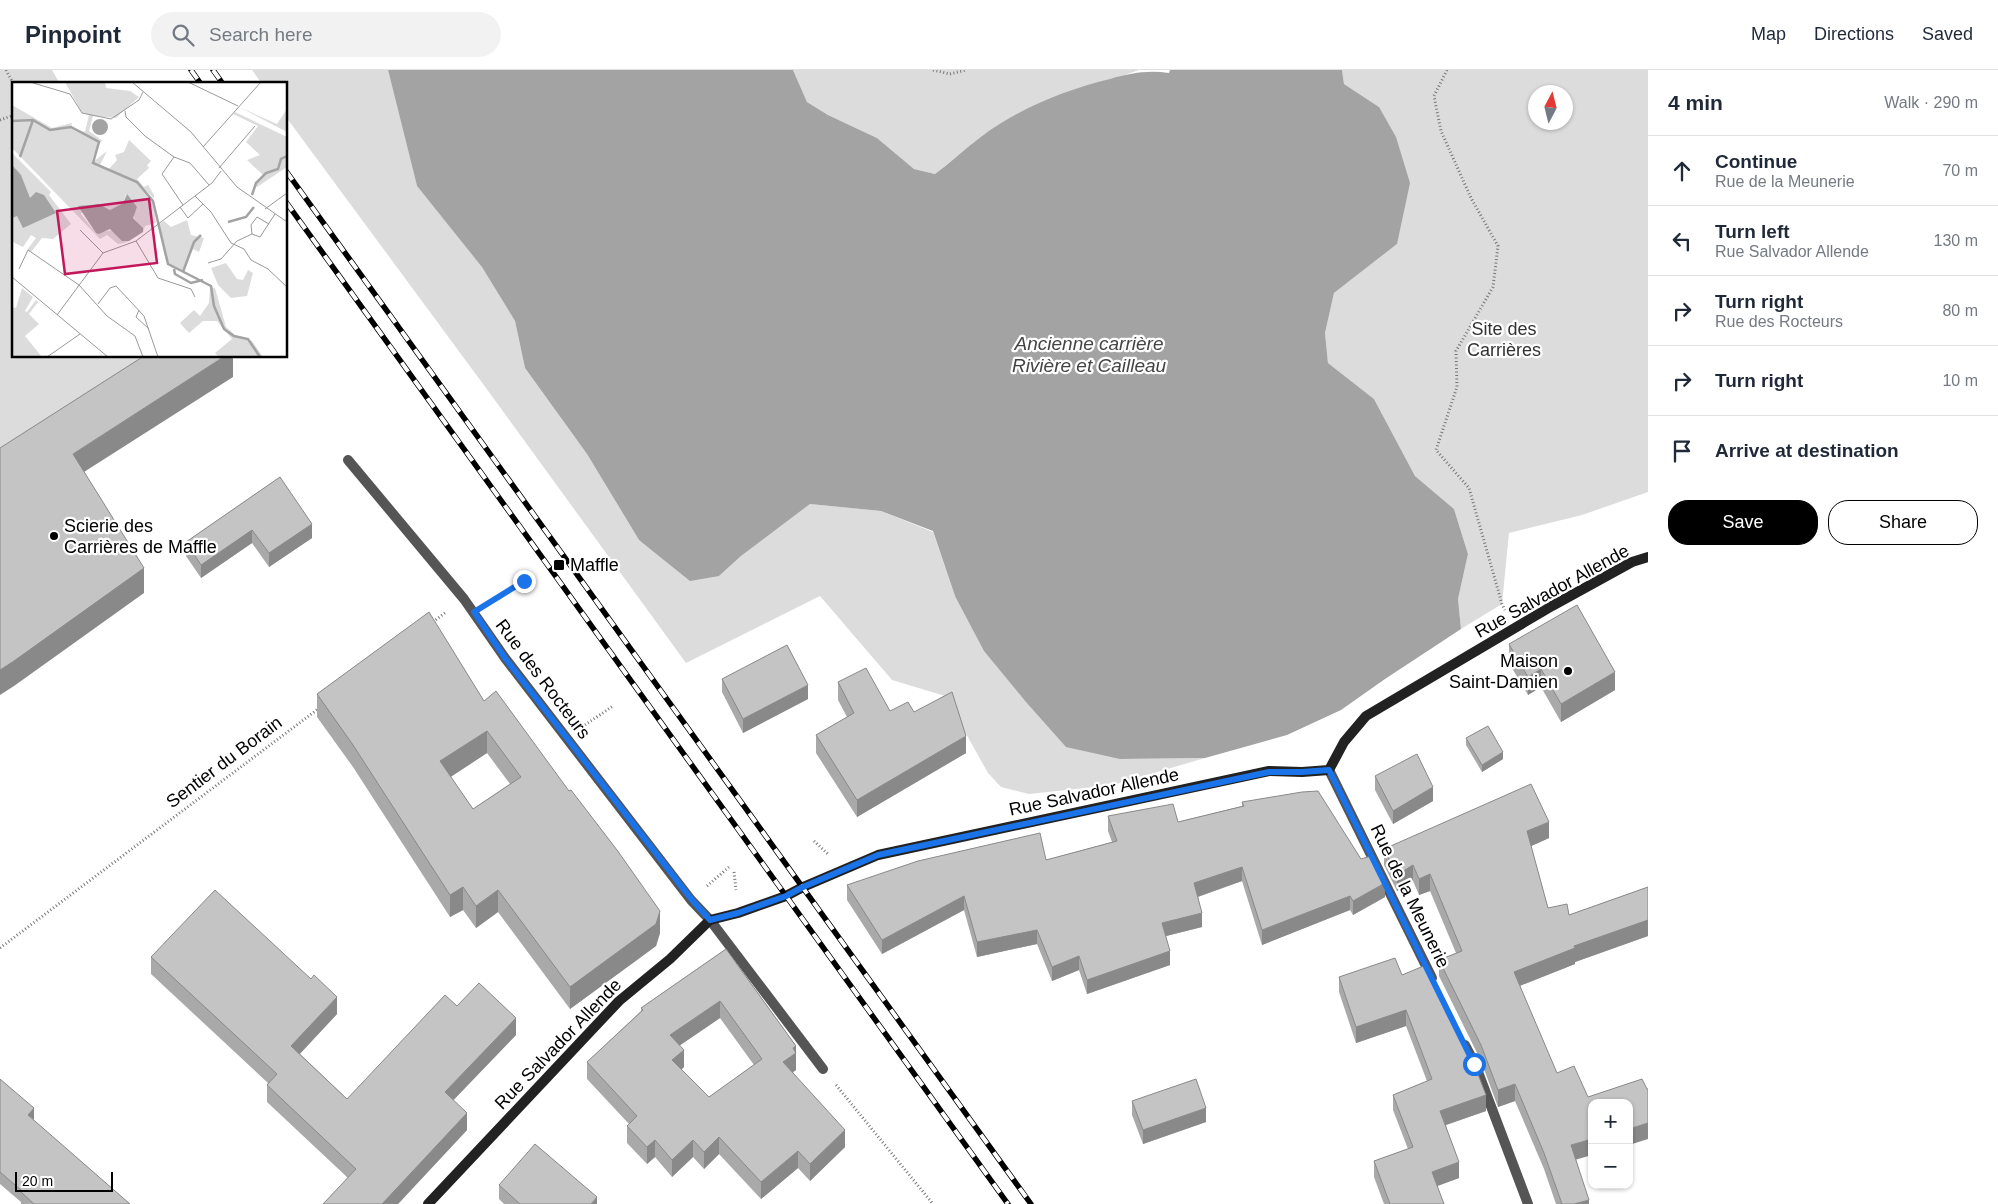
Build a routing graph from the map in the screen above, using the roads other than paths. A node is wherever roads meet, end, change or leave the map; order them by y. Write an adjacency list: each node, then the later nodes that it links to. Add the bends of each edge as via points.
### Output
1 (348, 460): 4 (street, Rue des Rocteurs, via 464,599 505,658)
2 (1648, 557): 3 (street, Rue Salvador Allende, via 1632,562 1366,716 1344,742)
3 (1329, 770): 4 (street, Rue Salvador Allende, via 1269,772 878,855 786,896); 5 (street, Rue de la Meunerie)
4 (710, 920): 7 (street, Rue des Rocteurs); 8 (street, Rue Salvador Allende, via 670,959 619,1001)
5 (1436, 986)
6 (1462, 1038): 9 (street)
7 (823, 1068)
8 (428, 1204)
9 (1528, 1204)

